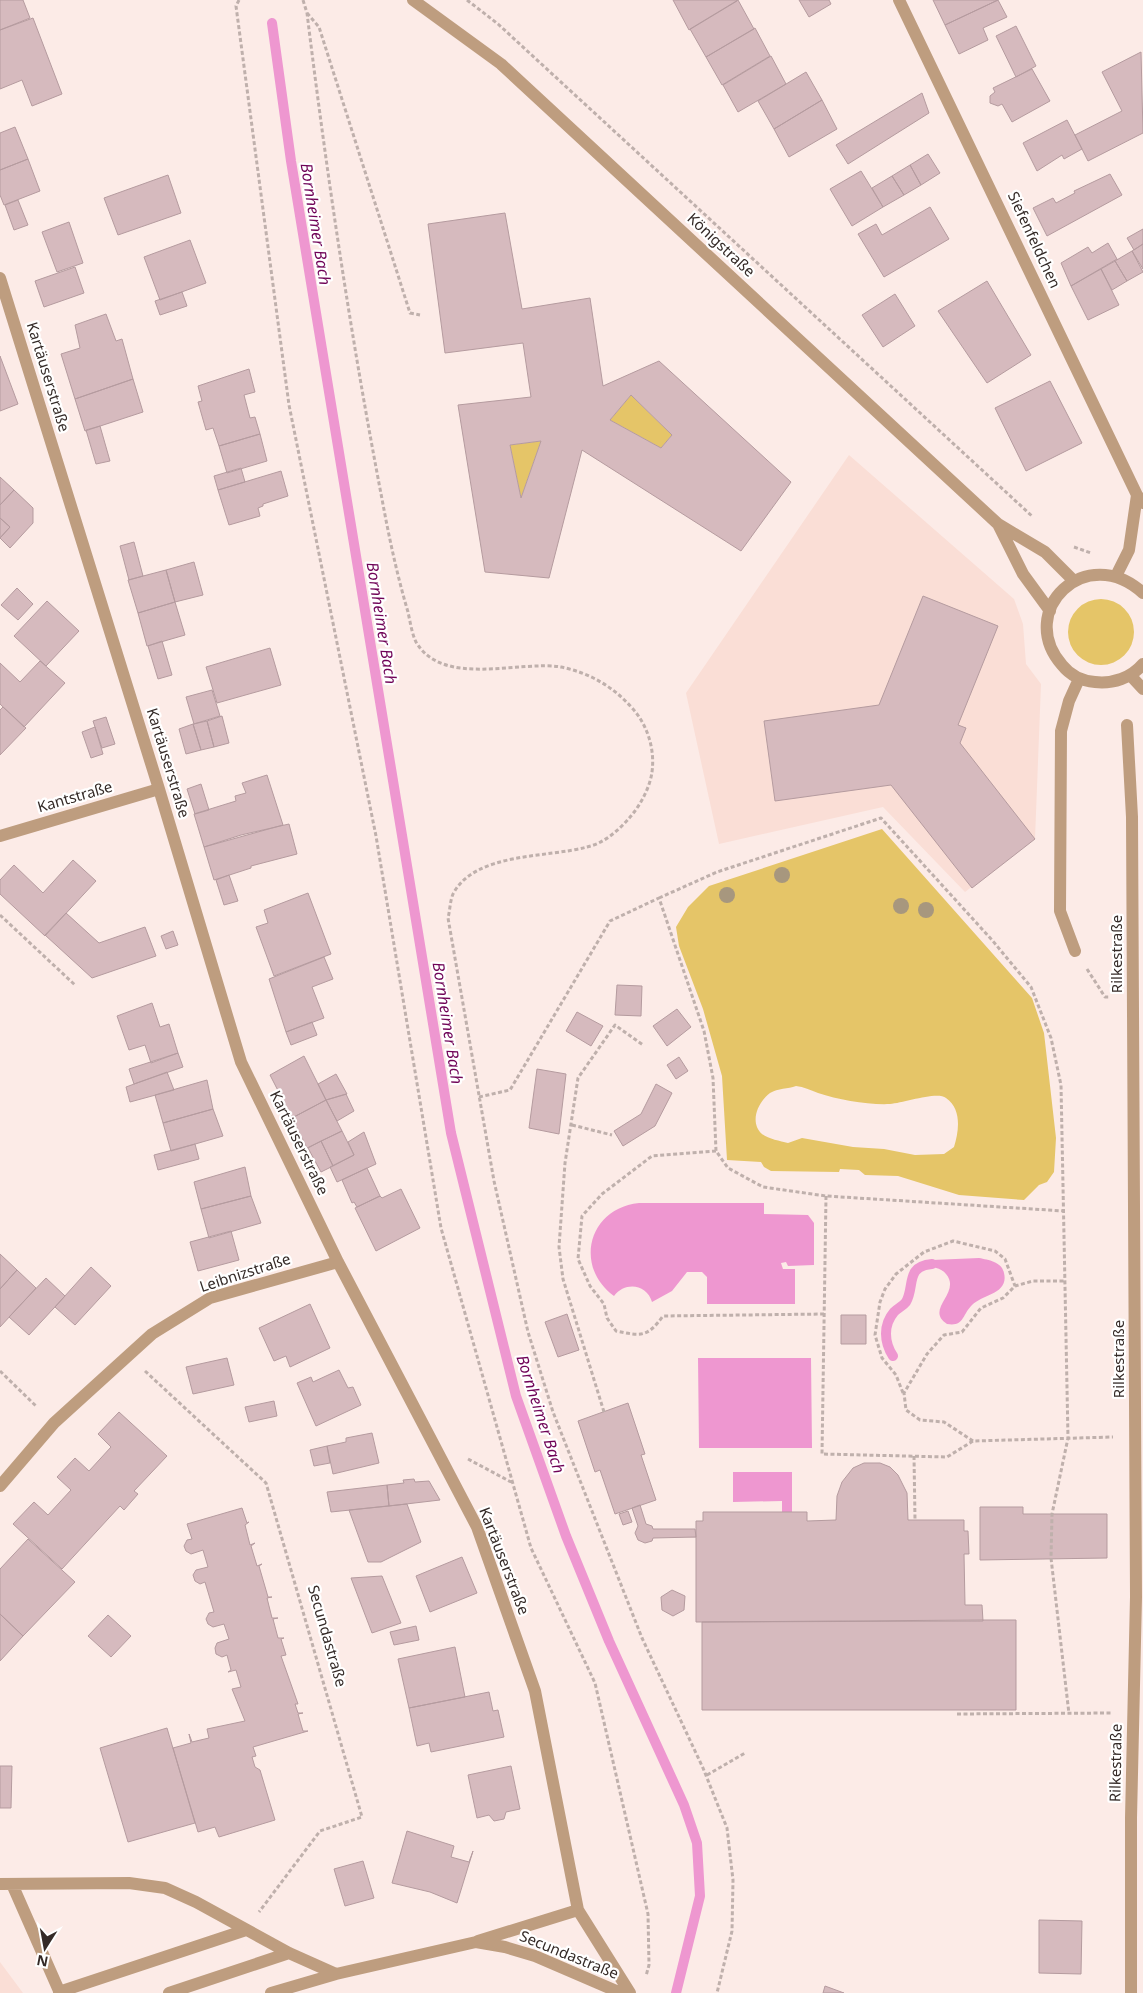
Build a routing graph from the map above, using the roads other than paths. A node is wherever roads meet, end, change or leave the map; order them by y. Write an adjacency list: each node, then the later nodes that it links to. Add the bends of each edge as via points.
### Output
1 (413, 0): 5 (street, Königstraße, via 501,64)
2 (899, 0): 4 (street, Siefenfeldchen)
3 (0, 278): 15 (street, Kartäuserstraße)
4 (1140, 499): 6 (street, Siefenfeldchen, via 1129,550)
5 (998, 524): 7 (street, Königstraße, via 1045,552); 9 (street, Königstraße, via 1024,574)
6 (1116, 576): 7 (street, via 1087,576); 8 (street, via 1132,583)
7 (1074, 582): 9 (street, via 1063,589)
8 (1143, 593)
9 (1050, 611): 12 (street, via 1048,642 1055,658)
10 (1143, 664): 11 (street)
11 (1130, 675): 12 (street, via 1105,683); 13 (street)
12 (1079, 679): 17 (street, via 1068,701 1062,730 1060,911)
13 (1143, 690)
14 (1127, 725): 31 (street, Rilkestraße, via 1132,817 1136,1597)
15 (159, 789): 16 (street, Kantstraße); 18 (street, Kartäuserstraße, via 241,1062)
16 (0, 836)
17 (1075, 950)
18 (338, 1262): 19 (street, Leibnizstraße, via 210,1298 152,1334 54,1423); 21 (street, Kartäuserstraße, via 477,1527 535,1691)
19 (0, 1486)
20 (6, 1884): 22 (street, via 129,1882 165,1888); 26 (street)
21 (578, 1910): 23 (street, Secundastraße); 30 (street, Kartäuserstraße)
22 (246, 1930): 24 (street); 26 (street)
23 (476, 1942): 25 (street, Secundastraße); 29 (street, Secundastraße, via 535,1956)
24 (289, 1953): 25 (street); 27 (street)
25 (336, 1974): 28 (street, Secundastraße)
26 (59, 1992)
27 (169, 1993)
28 (271, 1993)
29 (621, 1993)
30 (630, 1993)
31 (1131, 1993)

